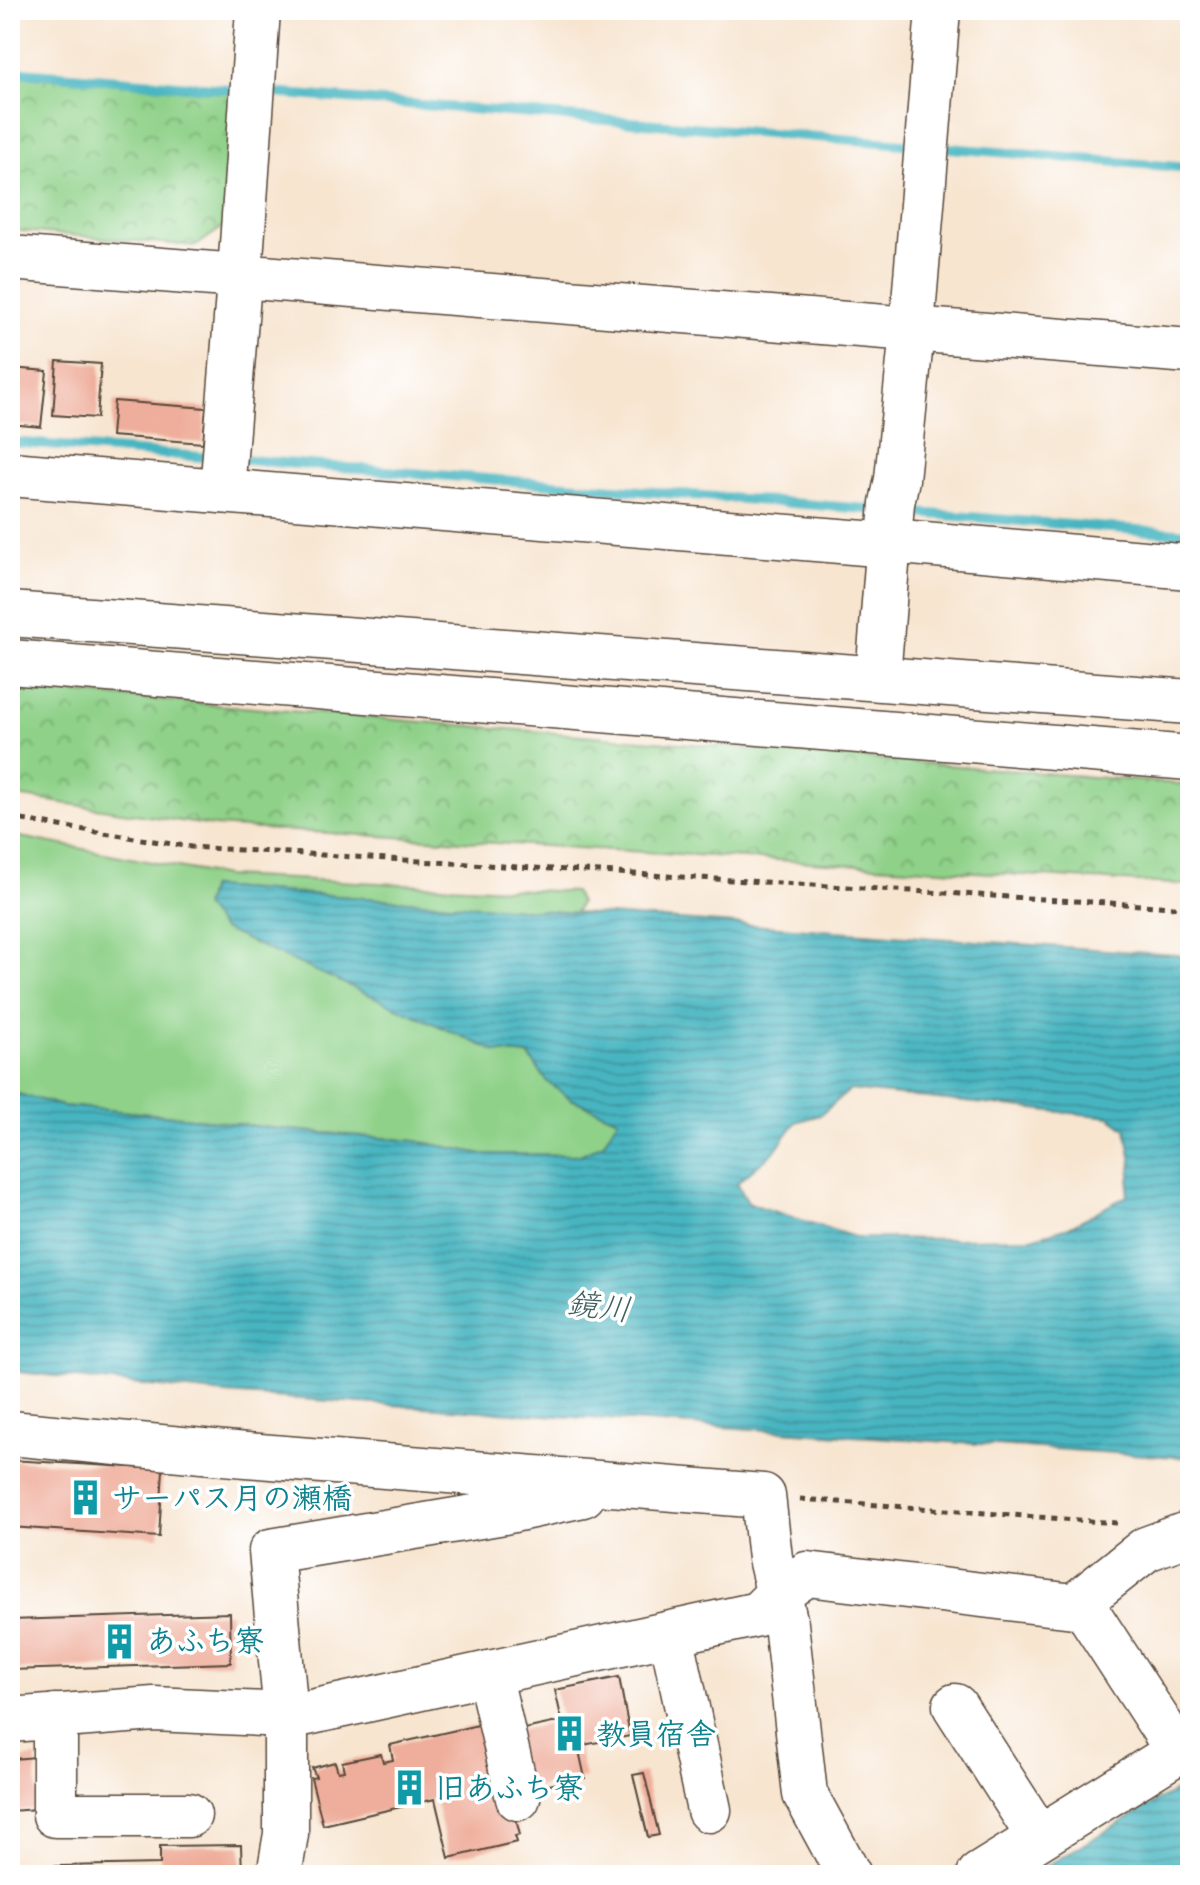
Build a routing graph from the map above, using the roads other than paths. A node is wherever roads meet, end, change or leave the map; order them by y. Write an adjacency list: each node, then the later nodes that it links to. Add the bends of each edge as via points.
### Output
1 (258, 10): 4 (street)
2 (938, 10): 5 (street)
3 (10, 258): 4 (street)
4 (240, 275): 5 (street); 8 (street)
5 (912, 328): 6 (street); 9 (street)
6 (1190, 351)
7 (10, 474): 8 (street)
8 (222, 491): 9 (street)
9 (889, 543): 10 (street); 13 (street)
10 (1190, 567)
11 (10, 614): 13 (street)
12 (10, 662): 15 (street)
13 (878, 677): 14 (street)
14 (1190, 702)
15 (1190, 758)
16 (10, 1433): 17 (street)
17 (628, 1485): 19 (street, via 763,1496); 24 (street, via 504,1512 271,1551)
18 (1190, 1535): 19 (street, via 1146,1549 1074,1606 807,1574)
19 (778, 1594): 21 (street, via 758,1614); 33 (street, via 805,1794)
20 (1092, 1619): 27 (street)
21 (671, 1634): 22 (street); 29 (street)
22 (489, 1673): 24 (street); 28 (street)
23 (955, 1706): 31 (street)
24 (286, 1715): 25 (street, via 154,1709); 32 (street, via 286,1834)
25 (55, 1716): 26 (street); 30 (street, via 55,1815)
26 (10, 1720)
27 (1183, 1747): 31 (street)
28 (518, 1798)
29 (709, 1810)
30 (189, 1815)
31 (1039, 1837): 34 (street)
32 (279, 1875)
33 (849, 1875)
34 (979, 1875)

